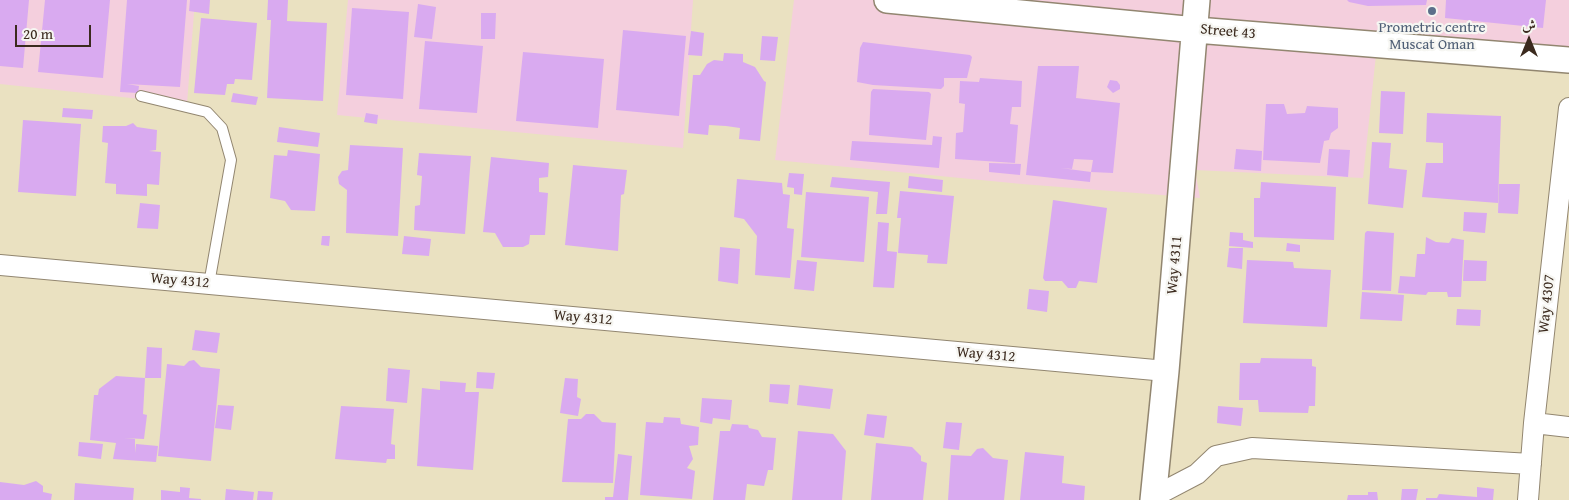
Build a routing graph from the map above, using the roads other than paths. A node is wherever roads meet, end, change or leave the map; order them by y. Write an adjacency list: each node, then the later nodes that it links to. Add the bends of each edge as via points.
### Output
1 (887, 0): 3 (street, Street 43)
2 (1197, 0): 3 (street, Way 4311)
3 (1196, 30): 4 (street, Street 43); 9 (street, Way 4311)
4 (1569, 60)
5 (141, 96): 8 (lane, via 207,112 222,128 231,160)
6 (1569, 108): 10 (street, Way 4307)
7 (0, 265): 8 (street, Way 4312)
8 (209, 284): 9 (street, Way 4312)
9 (1166, 371): 13 (street, Way 4311)
10 (1534, 423): 11 (street); 12 (street, Way 4307)
11 (1569, 427)
12 (1531, 464): 13 (street, via 1252,448 1216,456 1197,474); 14 (street, Way 4307)
13 (1153, 499)
14 (1528, 500)

